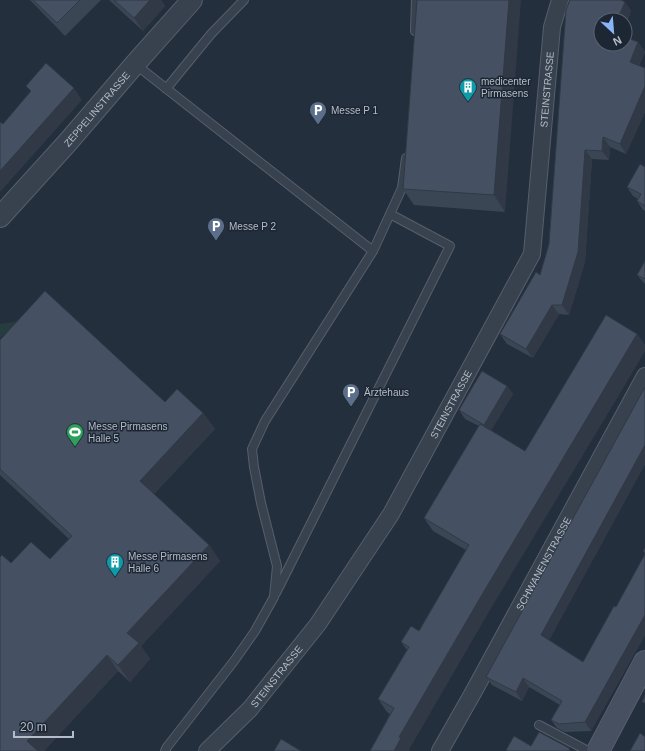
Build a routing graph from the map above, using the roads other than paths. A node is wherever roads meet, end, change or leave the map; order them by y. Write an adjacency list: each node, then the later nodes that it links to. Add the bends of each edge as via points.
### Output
1 (192, 0): 6 (street, ZEPPELINSTRASSE)
2 (244, 0): 7 (lane, via 211,34)
3 (416, 0): 5 (lane)
4 (560, 0): 17 (street, STEINSTRASSE, via 552,27 532,254 391,514 318,624 250,709)
5 (415, 42)
6 (134, 64): 7 (lane); 10 (street, ZEPPELINSTRASSE)
7 (166, 89): 11 (lane)
8 (407, 149): 9 (lane, via 402,188)
9 (390, 214): 11 (lane); 13 (lane, via 450,246)
10 (0, 217)
11 (373, 251): 13 (lane, via 265,421 252,449 261,503 277,566)
12 (645, 376): 18 (street, SCHWANENSTRASSE)
13 (274, 597): 16 (lane, via 234,661)
14 (644, 667): 20 (main road)
15 (539, 725): 19 (lane)
16 (165, 751)
17 (207, 751)
18 (440, 751)
19 (588, 751)
20 (598, 751)

